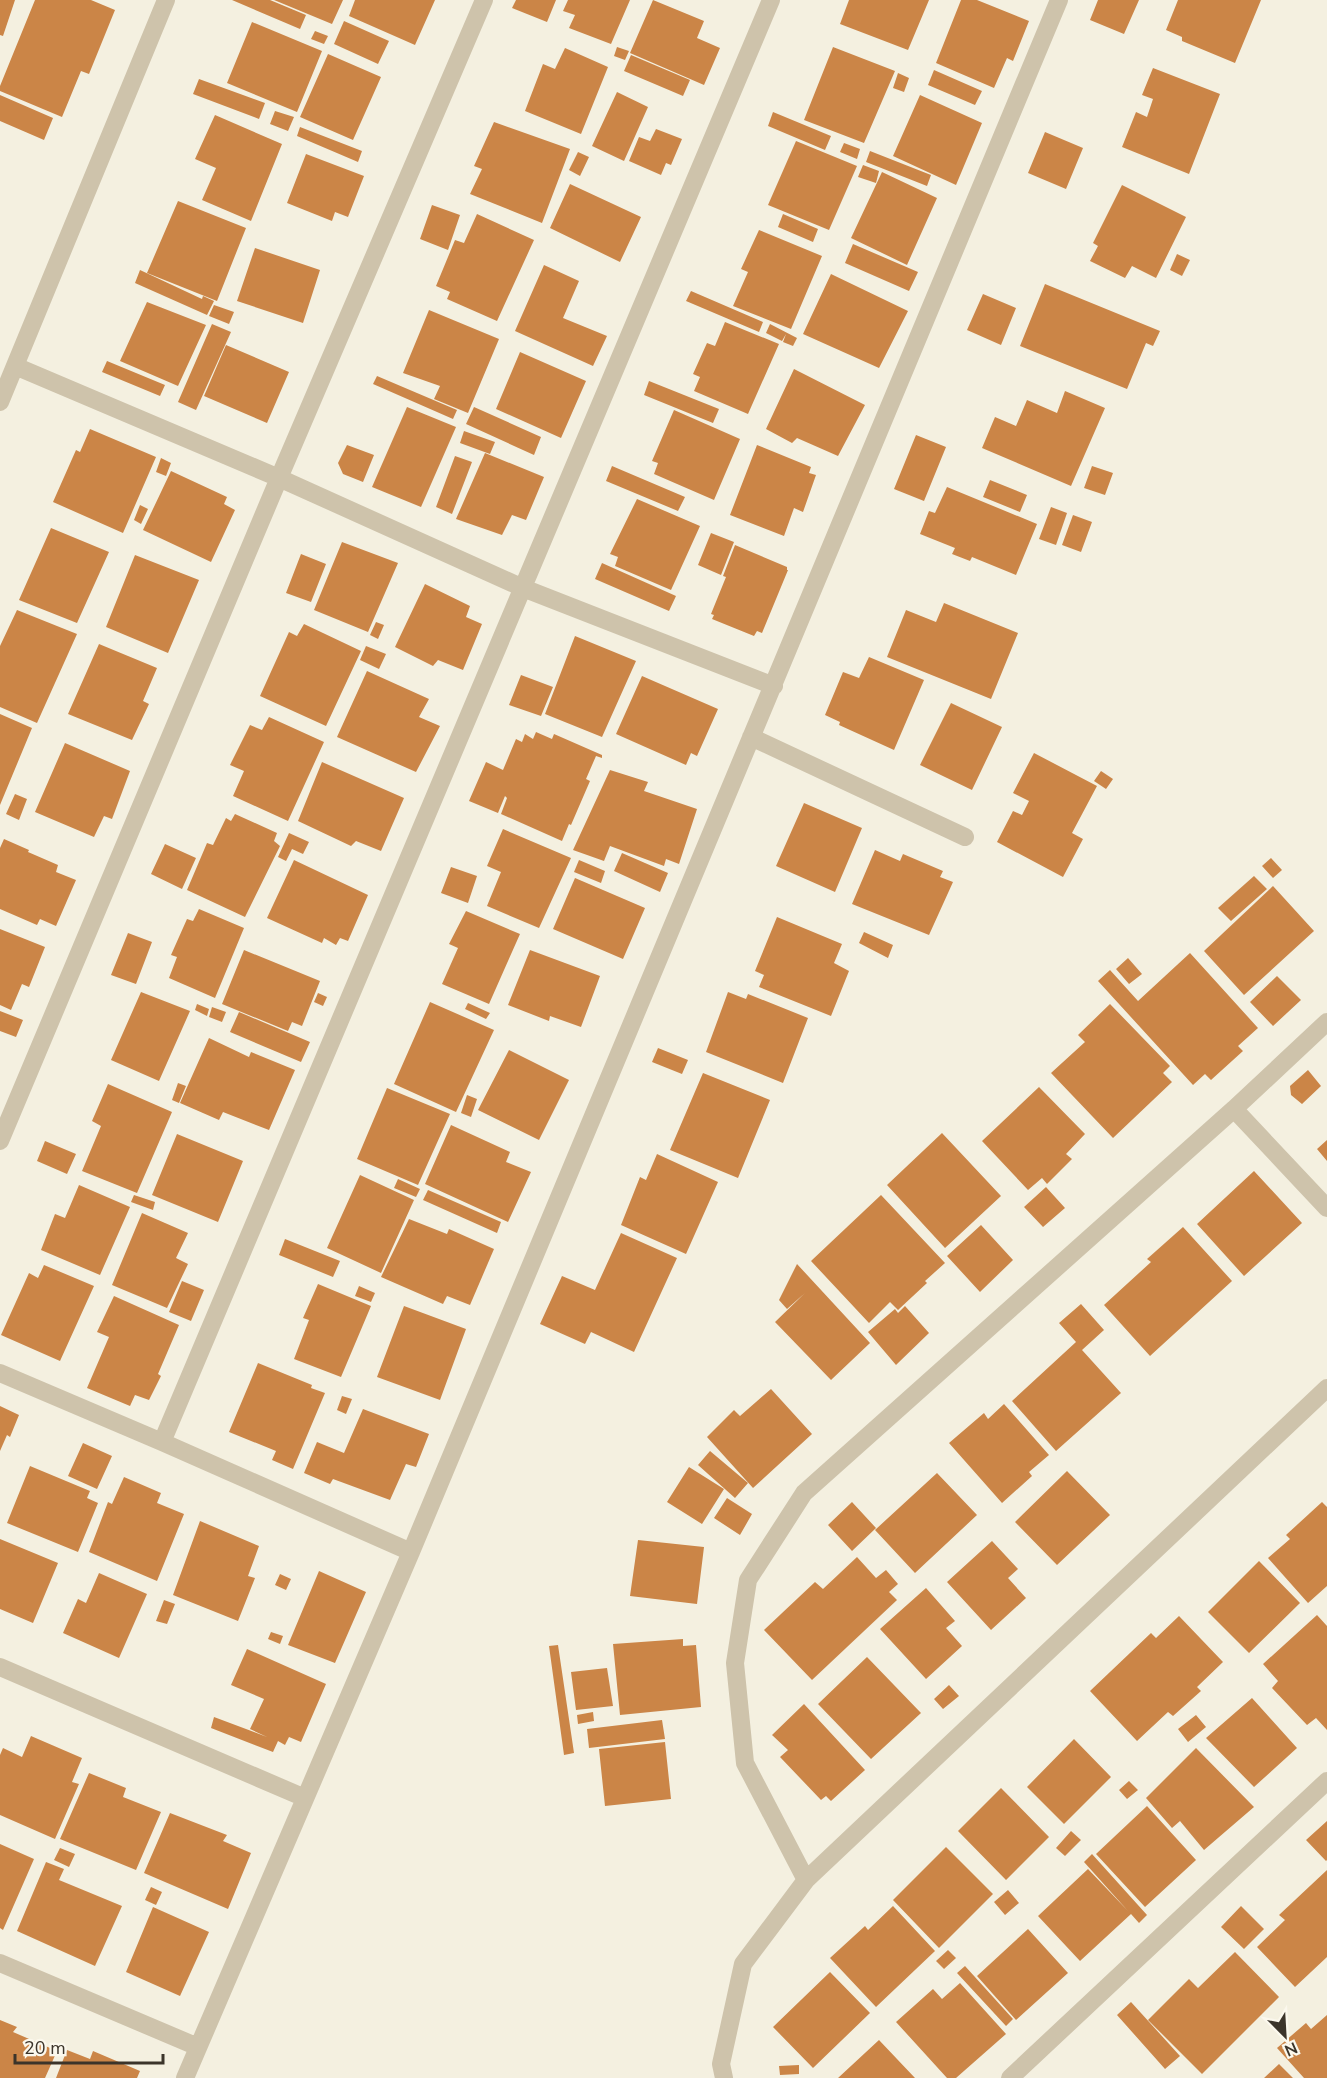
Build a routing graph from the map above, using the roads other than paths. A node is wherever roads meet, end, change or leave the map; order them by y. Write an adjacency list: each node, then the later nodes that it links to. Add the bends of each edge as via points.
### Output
1 (166, 0): 5 (street)
2 (484, 0): 7 (street)
3 (771, 0): 8 (street)
4 (1059, 0): 9 (street)
5 (15, 366): 6 (street); 7 (street)
6 (0, 402)
7 (279, 478): 8 (street); 14 (street)
8 (523, 588): 9 (street); 18 (street)
9 (774, 686): 10 (street)
10 (751, 737): 11 (street); 19 (street)
11 (965, 837)
12 (1327, 1022): 13 (street)
13 (1234, 1109): 15 (street); 23 (street, via 804,1493 748,1580 735,1663 745,1763)
14 (0, 1141)
15 (1327, 1208)
16 (0, 1373): 18 (street)
17 (1327, 1388): 23 (street)
18 (162, 1442): 19 (street)
19 (411, 1552): 22 (street)
20 (0, 1667): 22 (street)
21 (1327, 1781): 26 (street)
22 (305, 1798): 25 (street)
23 (806, 1880): 28 (street, via 743,1964 721,2064)
24 (0, 1963): 25 (street)
25 (198, 2047): 27 (street)
26 (1017, 2076)
27 (185, 2078)
28 (724, 2078)

